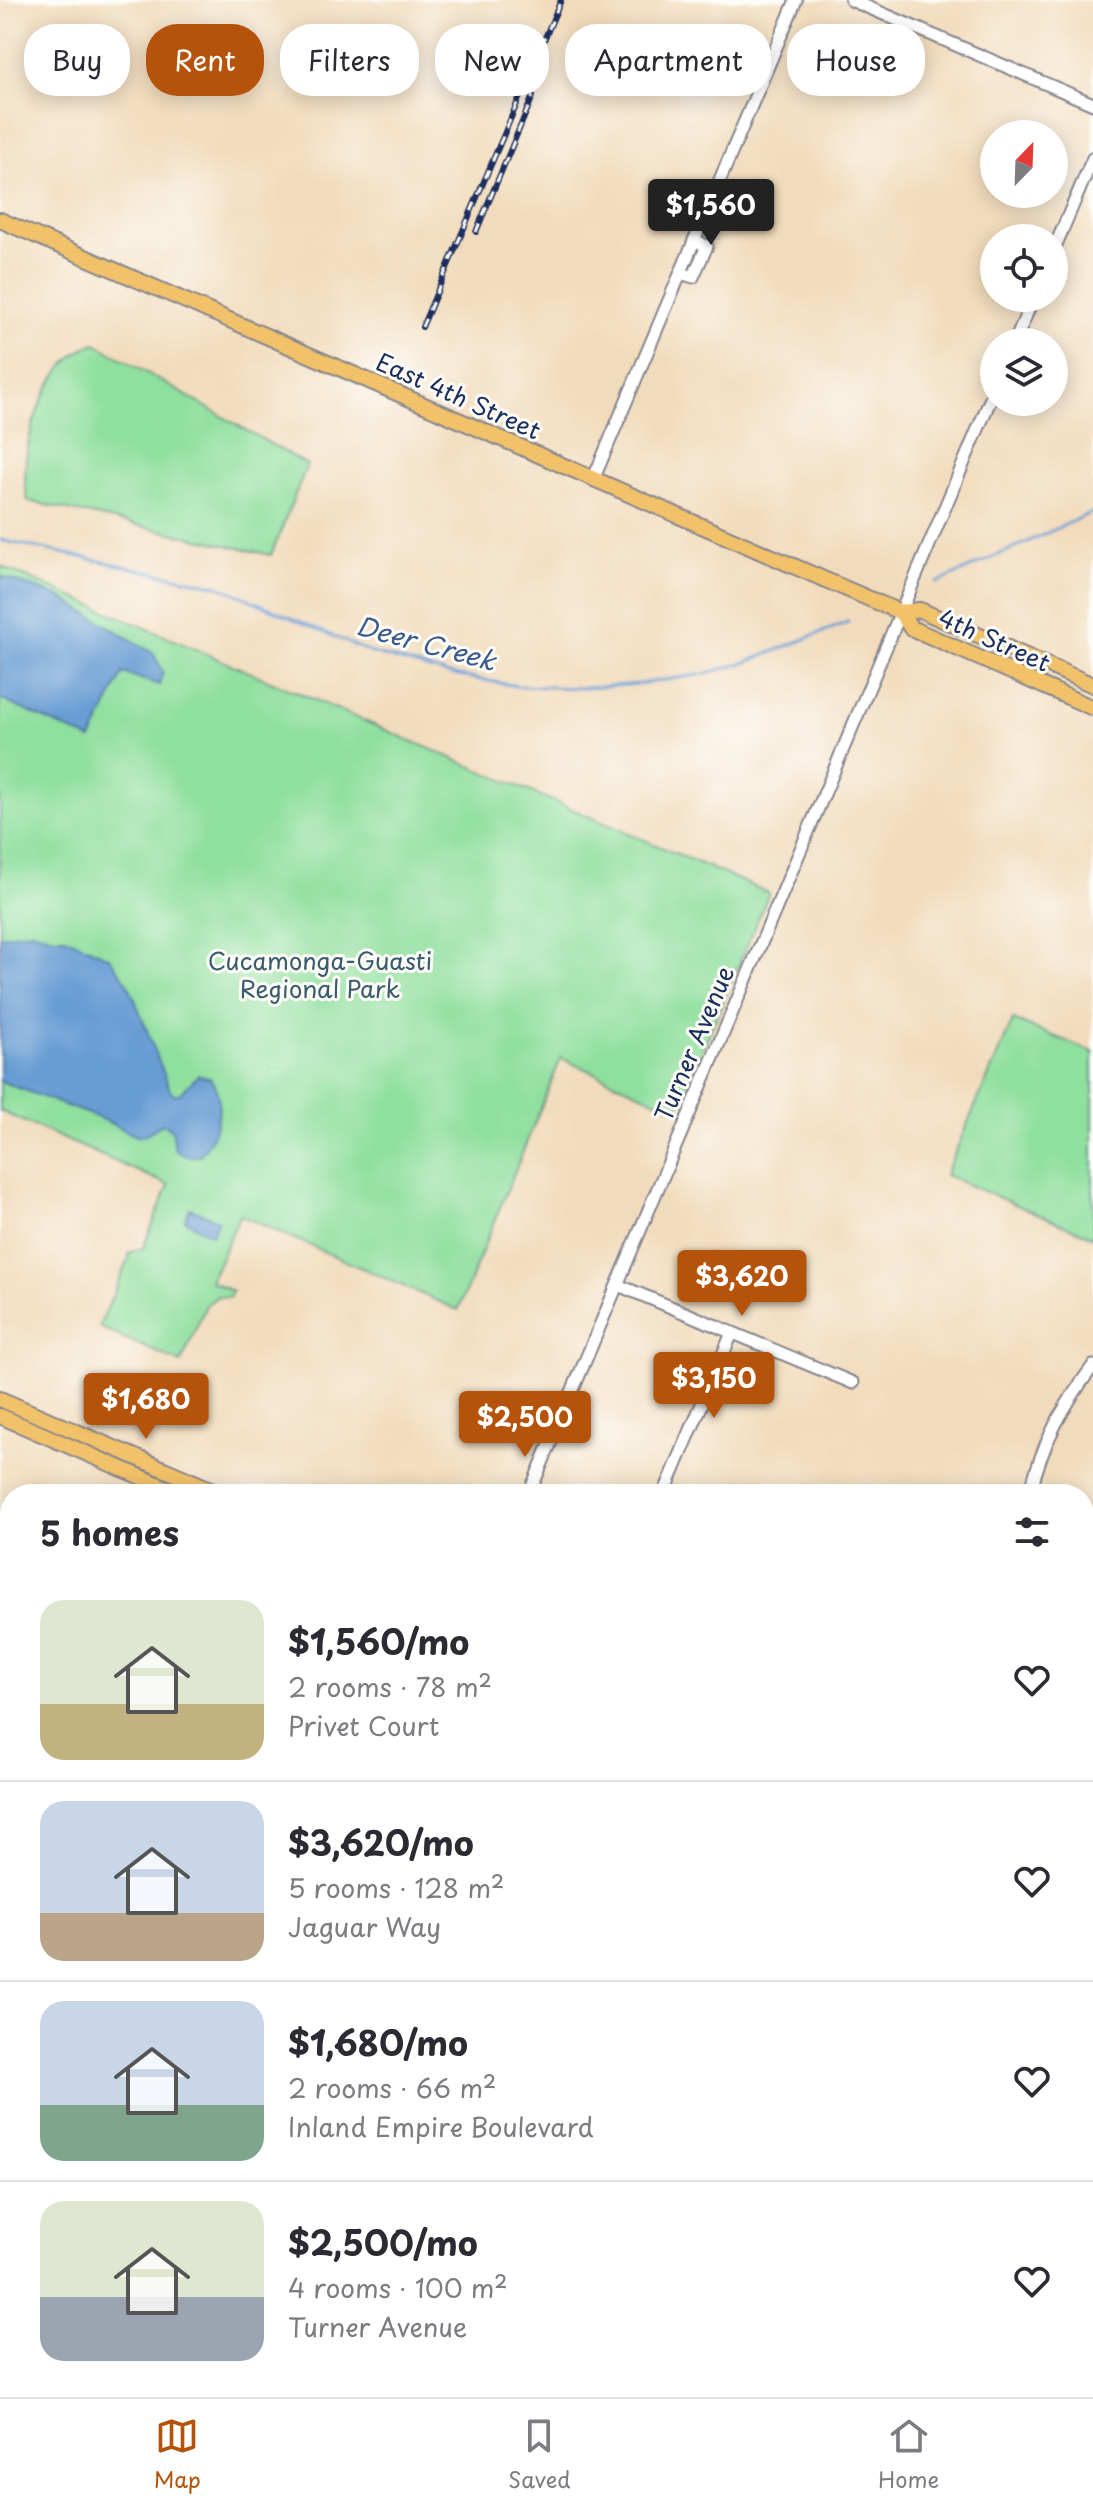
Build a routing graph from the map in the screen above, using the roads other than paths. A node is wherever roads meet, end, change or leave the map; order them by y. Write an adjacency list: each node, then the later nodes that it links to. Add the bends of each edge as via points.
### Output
1 (796, 0): 8 (street)
2 (851, 0): 3 (street)
3 (1093, 104)
4 (1093, 158): 6 (street)
5 (0, 220): 8 (main road, East 4th Street)
6 (1065, 224)
7 (983, 416): 9 (street, Turner Avenue)
8 (593, 480): 9 (main road, East 4th Street)
9 (900, 612): 10 (main road, 4th Street, via 920,610); 11 (main road, 4th Street, via 911,628); 12 (street, Turner Avenue)
10 (1093, 685)
11 (1093, 708)
12 (618, 1285): 13 (street); 20 (street, Turner Avenue)
13 (732, 1333): 15 (street); 21 (street)
14 (1093, 1366): 22 (street, via 1055,1422)
15 (853, 1383)
16 (0, 1399): 19 (main road)
17 (0, 1416): 18 (main road)
18 (157, 1484)
19 (199, 1484)
20 (533, 1484)
21 (668, 1484)
22 (1033, 1484)

